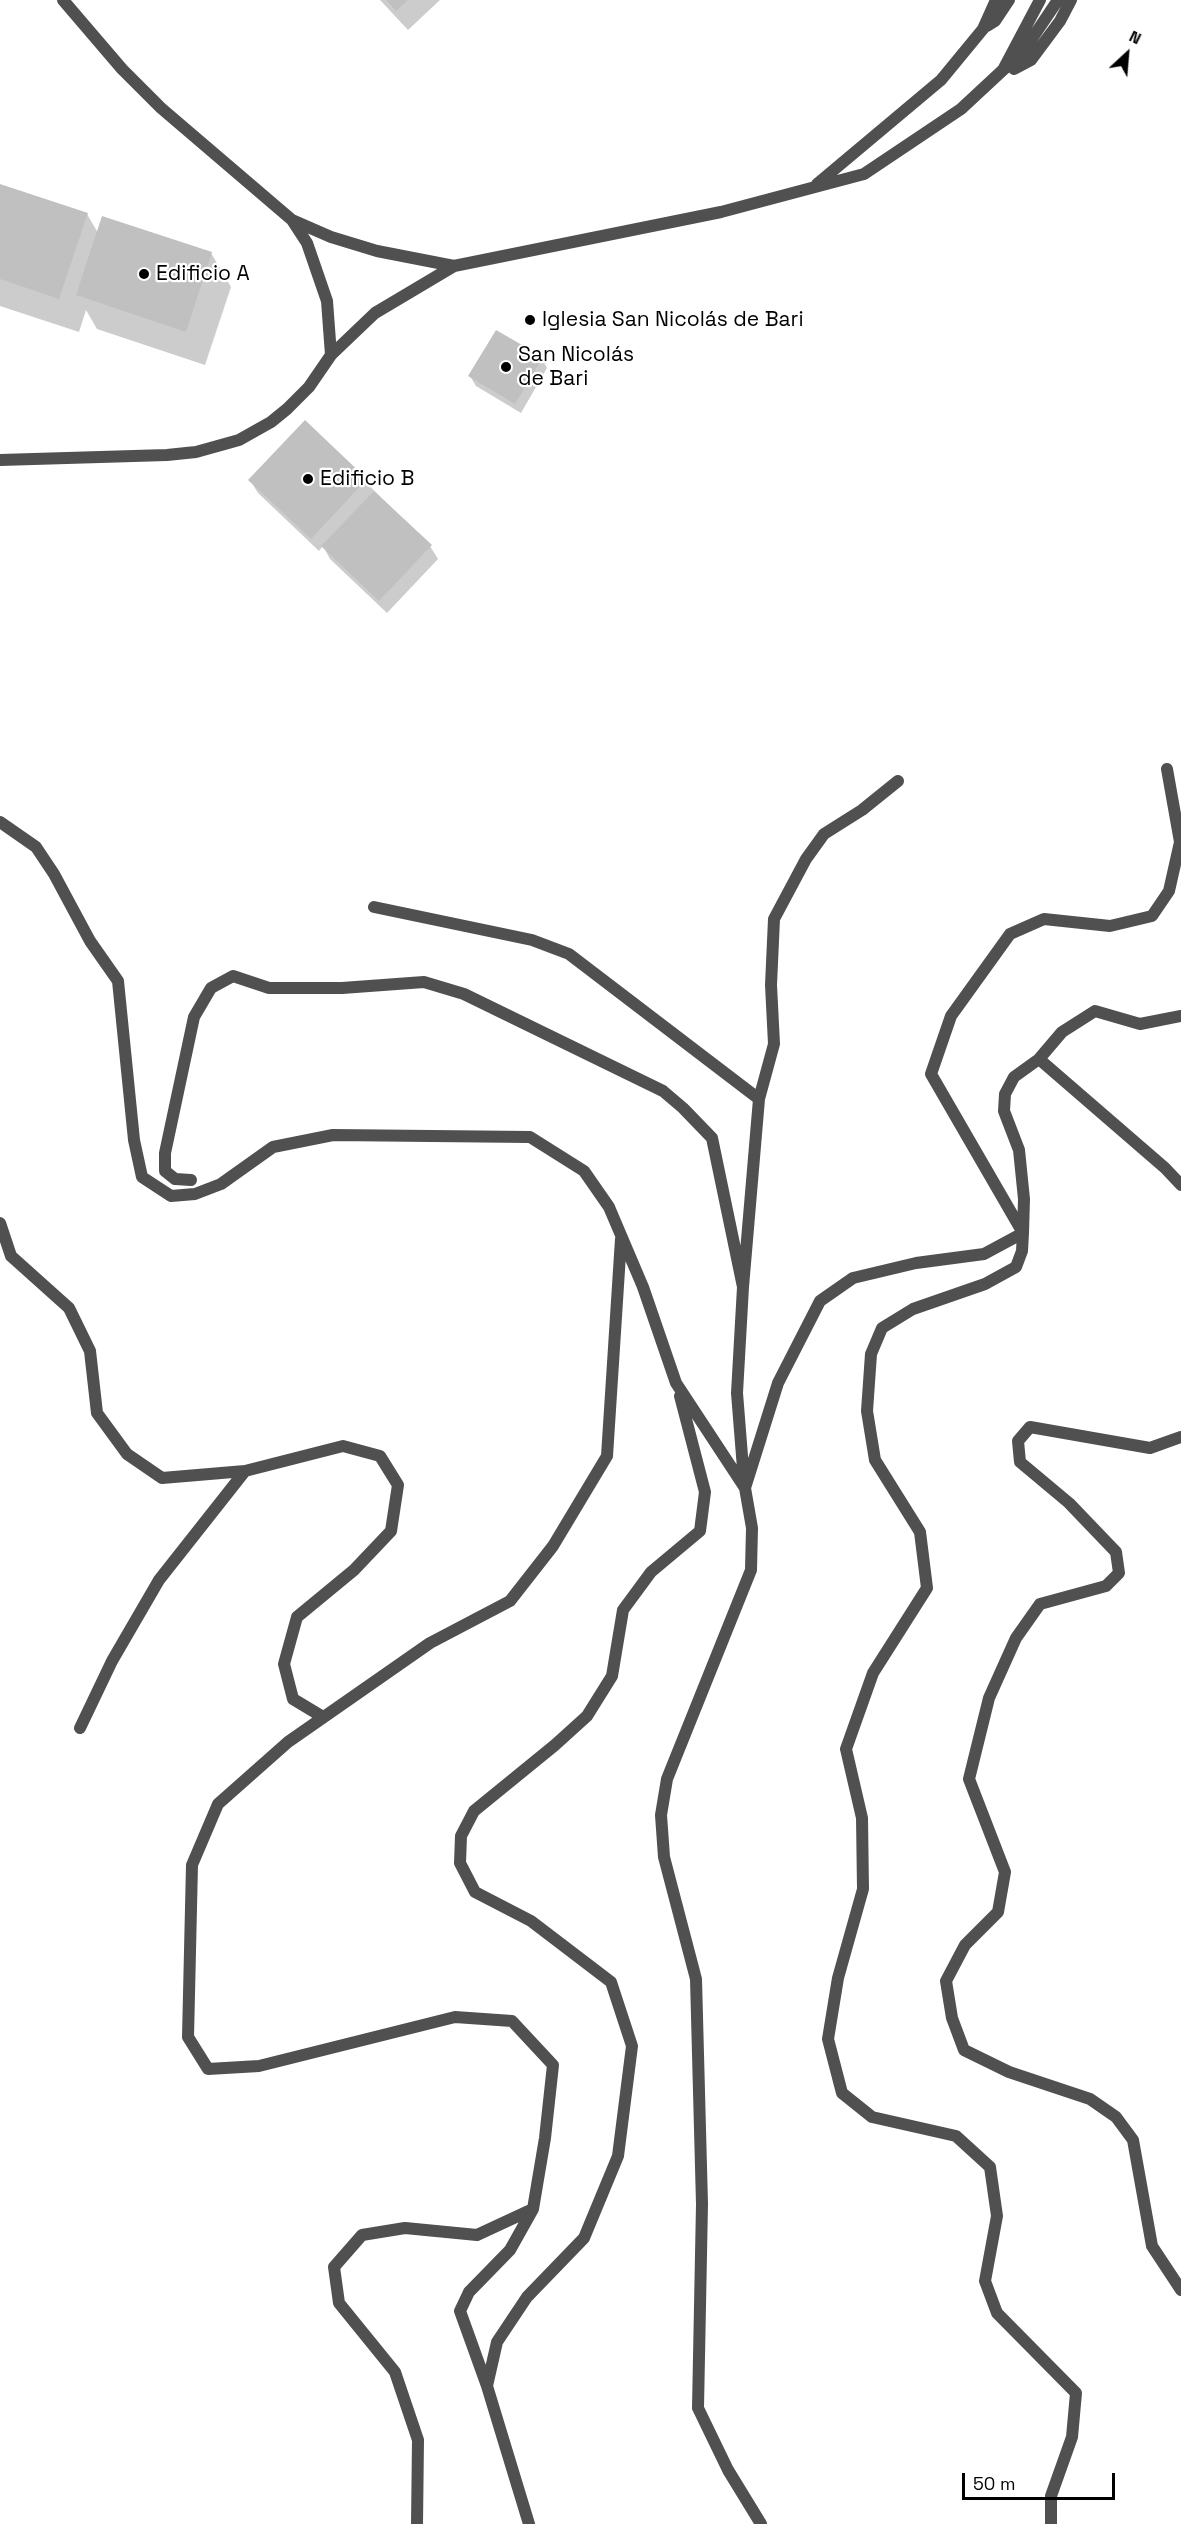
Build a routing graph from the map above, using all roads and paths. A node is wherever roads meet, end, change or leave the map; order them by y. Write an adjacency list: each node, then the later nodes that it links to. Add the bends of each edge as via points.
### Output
1 (63, 0): 10 (street, via 161,108)
2 (996, 0): 7 (street)
3 (1009, 0): 7 (street, via 995,21)
4 (1040, 0): 8 (street)
5 (1058, 0): 8 (street, via 1021,56)
6 (1071, 0): 8 (street, via 1031,60)
7 (983, 29): 9 (street, via 918,102)
8 (1004, 69): 9 (street, via 961,109 888,160 864,174)
9 (814, 186): 11 (street, via 721,212)
10 (292, 220): 11 (street, via 376,251); 12 (street, via 307,243 327,301)
11 (454, 266): 12 (street, via 375,313)
12 (331, 355): 13 (street, via 309,387 287,409 238,440 196,452 167,455)
13 (0, 460)
14 (1167, 769): 24 (street, via 1180,842 1169,891 1152,916 1110,926 1044,919 1010,934 951,1016 931,1074)
15 (898, 781): 20 (street, via 824,834 774,919 774,1044)
16 (0, 822): 25 (street, via 36,847 90,941 118,981 134,1140 142,1177 171,1196 195,1194 221,1184 273,1147 333,1135 530,1137 584,1171 609,1208)
17 (374, 907): 20 (street, via 531,940 569,954)
18 (1181, 1016): 19 (street, via 1140,1024 1095,1011 1062,1032)
19 (1039, 1059): 22 (street); 24 (street, via 1014,1077 1005,1094 1004,1111 1019,1150)
20 (759, 1099): 26 (street)
21 (191, 1180): 26 (street, via 175,1179 165,1171 165,1153 194,1017 211,988 233,976 269,988 424,982 464,994 663,1091 683,1108 712,1138)
22 (1181, 1185)
23 (0, 1222): 29 (street, via 11,1256 69,1308 90,1351 98,1413 127,1454 162,1478)
24 (1023, 1233): 30 (street, via 984,1254 916,1263 853,1278 820,1300 777,1383); 39 (street, via 1016,1267 985,1284 905,1313 882,1328 871,1354 867,1411 875,1460 920,1532 927,1588 873,1673 846,1749 862,1818 863,1890 838,1978 828,2039 842,2093 872,2117 956,2136 990,2167 997,2216 985,2281 997,2313 1076,2393 1072,2437 1052,2496)
25 (622, 1237): 27 (street); 31 (street, via 607,1456 553,1546 510,1601 430,1643)
26 (743, 1287): 30 (street, via 737,1393)
27 (676, 1383): 30 (street); 35 (street, via 705,1492 700,1531 651,1572 623,1610 612,1676 587,1716 474,1810 461,1836 460,1863 475,1892 531,1921 611,1982 632,2046 618,2156 584,2238 527,2297 497,2342)
28 (1181, 1437): 34 (street, via 1150,1448 1030,1427 1018,1441 1020,1462 1069,1503 1116,1552 1119,1573 1106,1586 1040,1604 1016,1638 989,1698 969,1779 1005,1872 998,1912 965,1945 946,1981 952,2018 964,2050 1009,2072 1090,2099 1116,2117 1133,2140 1152,2246)
29 (245, 1471): 31 (street, via 343,1446 380,1456 398,1485 391,1531 354,1570 297,1617 284,1664 293,1698); 32 (street, via 159,1580 112,1661)
30 (745, 1488): 38 (street, via 752,1528 751,1570 667,1779 661,1815 664,1857 696,1979 702,2204 698,2408)
31 (323, 1717): 33 (street, via 288,1742 218,1804 192,1865 188,2037 208,2069 259,2066 455,2017 512,2021 553,2065)
32 (80, 1728)
33 (533, 2209): 35 (street, via 510,2250 469,2292 460,2311); 36 (street, via 477,2235 405,2228 362,2235 334,2267 339,2303 395,2372 418,2440)
34 (1181, 2290)
35 (487, 2386): 37 (street)
36 (417, 2524)
37 (529, 2524)
38 (761, 2524)
39 (1051, 2524)

